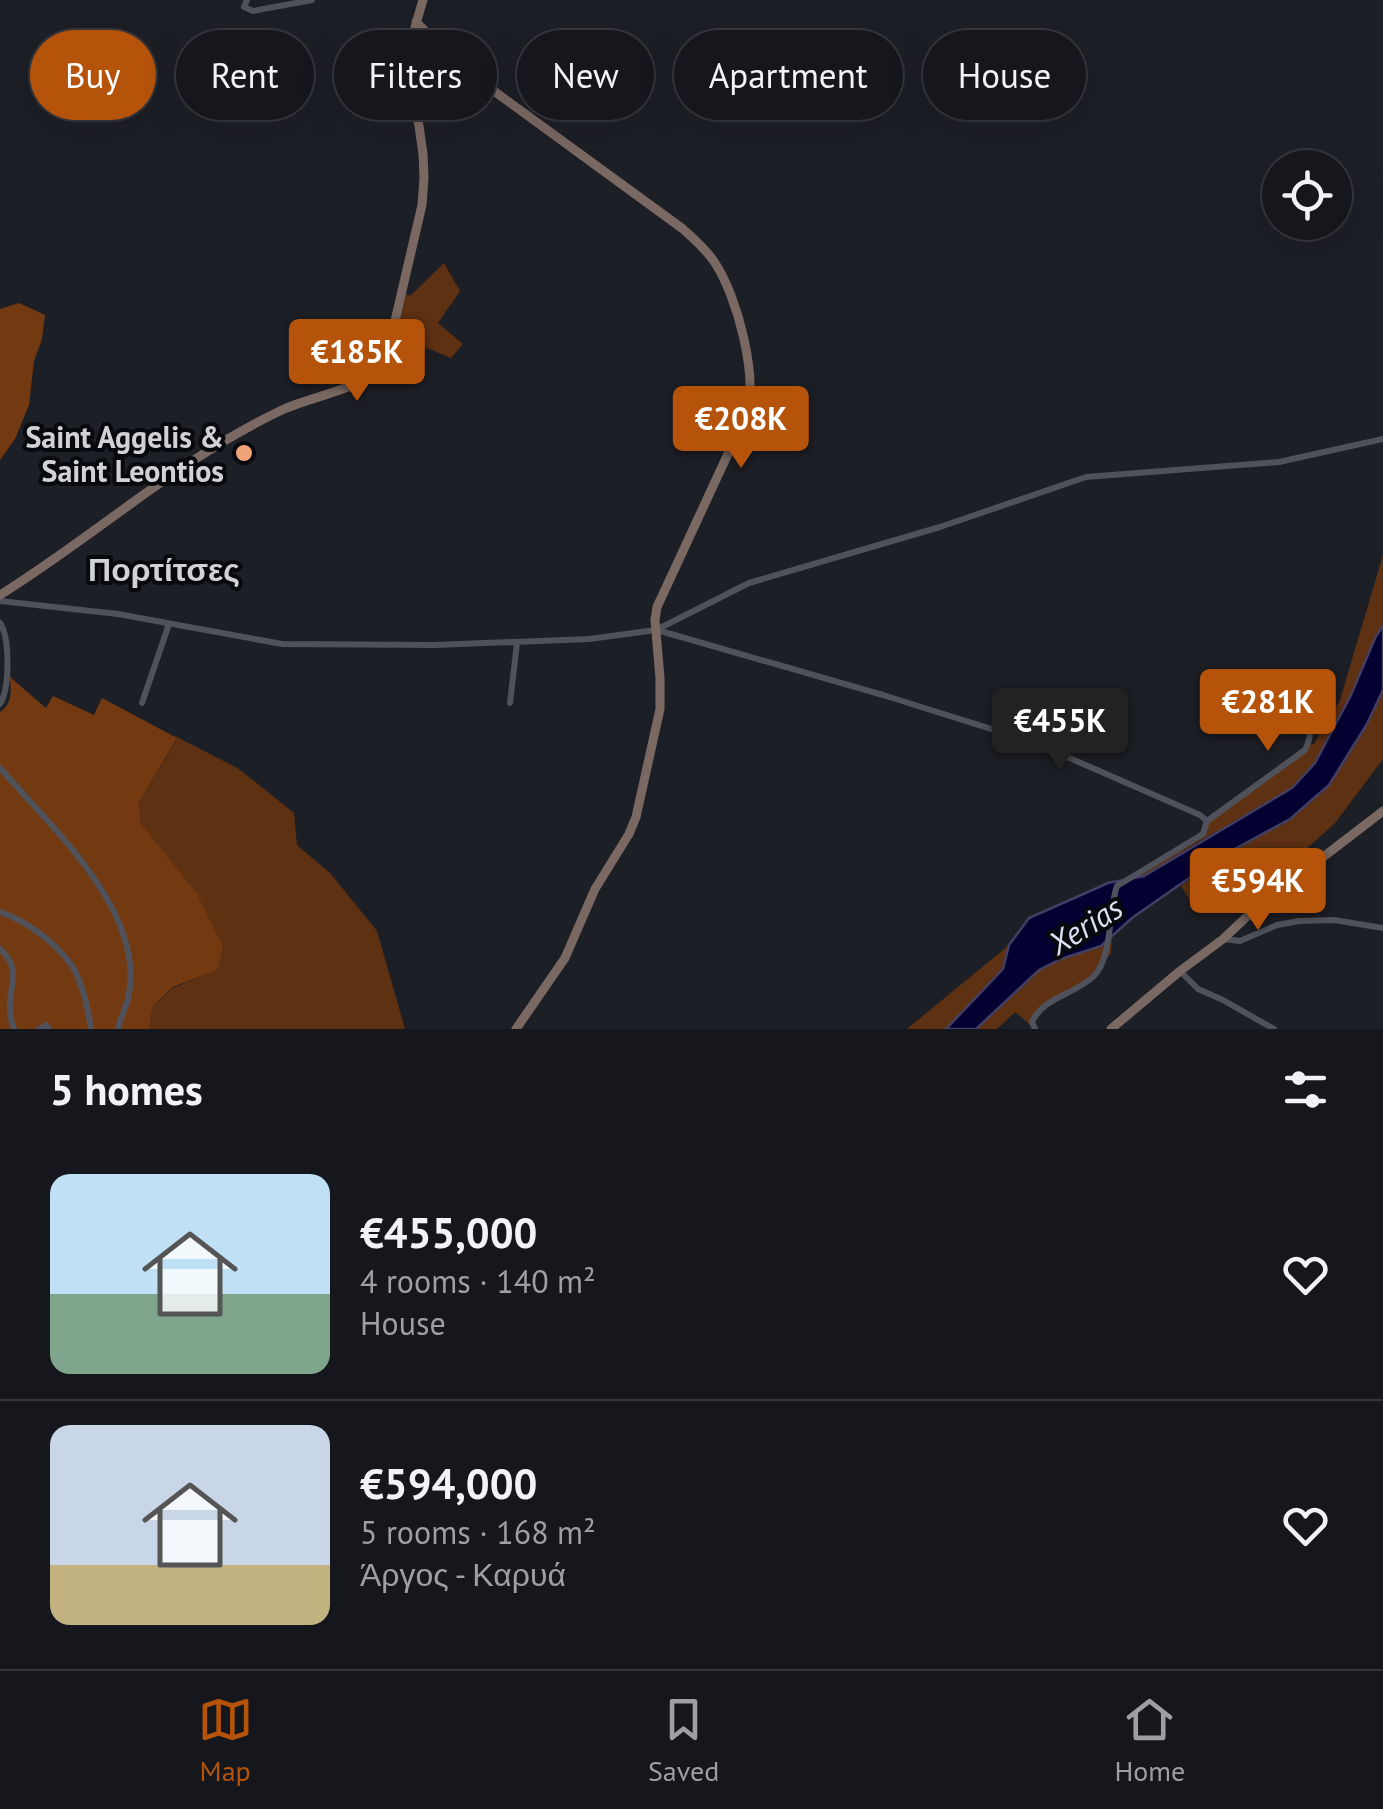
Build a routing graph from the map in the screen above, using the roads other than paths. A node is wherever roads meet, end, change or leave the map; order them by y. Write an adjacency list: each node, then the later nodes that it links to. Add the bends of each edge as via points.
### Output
1 (247, 0): 2 (street, via 244,8 253,11)
2 (312, 0)
3 (423, 0): 4 (street)
4 (416, 22): 6 (street, via 405,70 420,126 422,205 392,338 373,373 258,421); 9 (street, via 461,67 682,229 714,261 727,286 748,362 750,403 661,596)
5 (1383, 439): 9 (street, via 1280,462 1086,477 748,583)
6 (0, 598): 8 (street)
7 (0, 623): 14 (street, via 6,635)
8 (168, 624): 10 (street, via 282,644); 12 (street)
9 (656, 630): 10 (street); 17 (street, via 1033,742); 29 (street, via 660,708 634,824 565,958)
10 (516, 643): 13 (street)
11 (1257, 683): 17 (street, via 1302,710 1310,740)
12 (142, 703)
13 (510, 703)
14 (0, 704)
15 (0, 768): 28 (street, via 81,860 120,923 130,973)
16 (1383, 811): 20 (street)
17 (1207, 820): 30 (street, via 1203,834 1117,886 1106,950 1094,976 1039,1010)
18 (0, 912): 27 (street, via 16,917 72,967)
19 (1383, 928): 20 (street, via 1298,921 1240,941)
20 (1224, 938): 22 (street)
21 (0, 949): 23 (street, via 11,972)
22 (1180, 971): 31 (street); 32 (street, via 1198,989)
23 (1, 996): 24 (street)
24 (14, 1029)
25 (39, 1029): 26 (street)
26 (49, 1029)
27 (91, 1029)
28 (118, 1029)
29 (516, 1029)
30 (1035, 1029)
31 (1112, 1029)
32 (1274, 1029)

